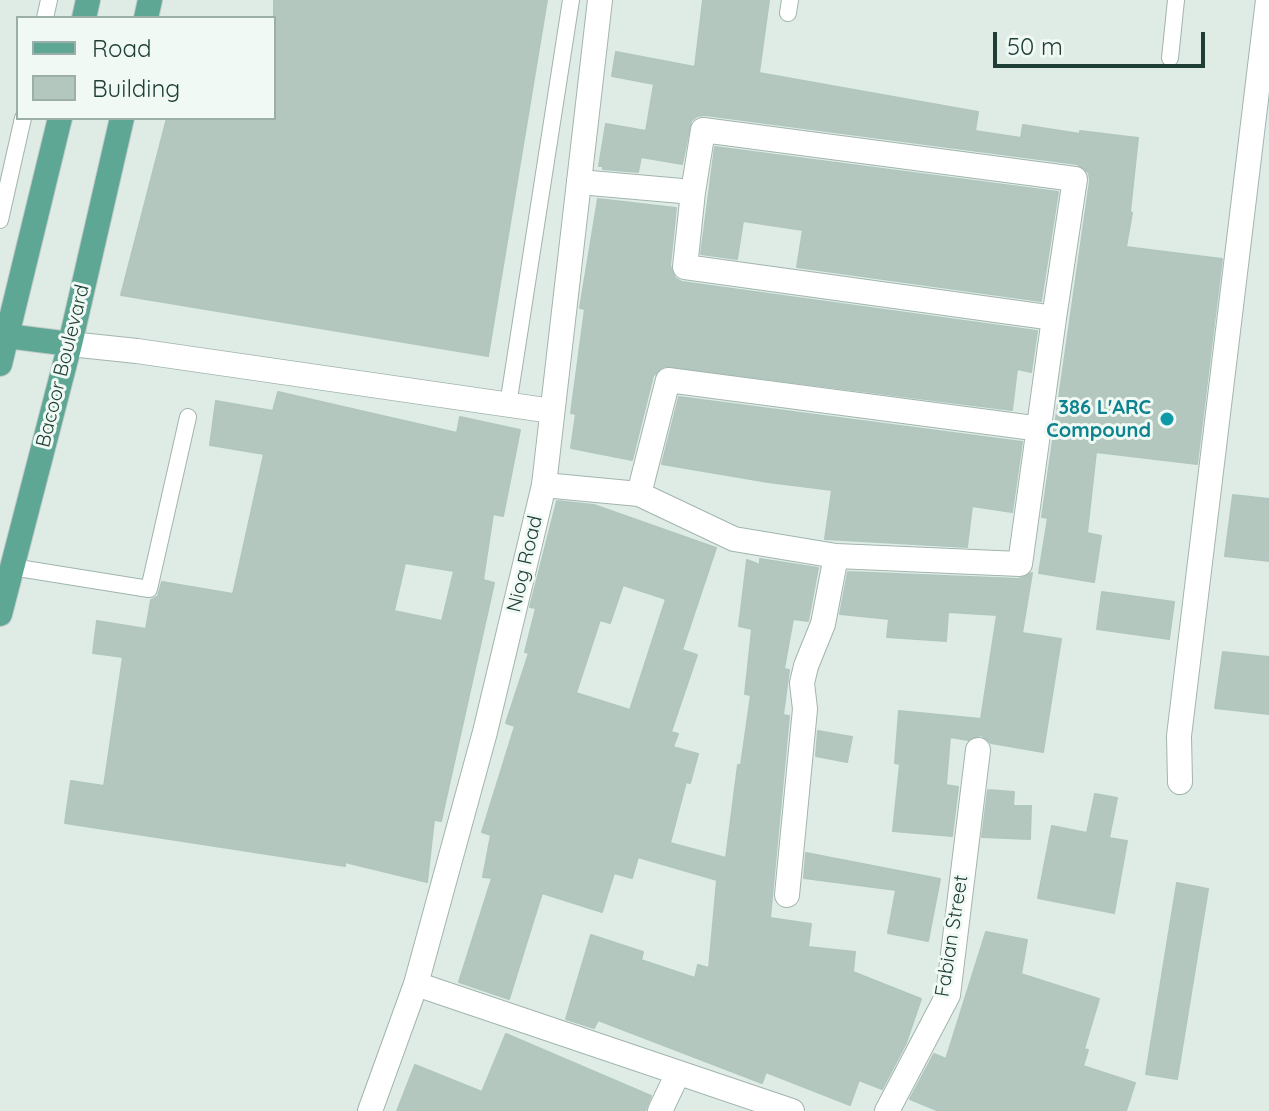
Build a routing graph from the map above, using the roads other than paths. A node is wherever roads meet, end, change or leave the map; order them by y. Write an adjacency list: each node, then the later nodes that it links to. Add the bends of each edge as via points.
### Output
1 (571, 0): 16 (lane)
2 (600, 0): 9 (street, Niog Road)
3 (1176, 0): 5 (lane)
4 (1268, 0): 26 (street, via 1179,736)
5 (1170, 58)
6 (23, 120): 11 (lane)
7 (59, 120): 13 (main road)
8 (122, 120): 14 (main road, Bacoor Boulevard)
9 (579, 182): 10 (street); 17 (street, Niog Road)
10 (693, 192): 12 (street, via 685,267); 12 (street, via 703,130 1075,179)
11 (0, 220)
12 (1054, 318): 19 (street)
13 (4, 335): 14 (main road); 15 (main road)
14 (70, 344): 16 (street); 23 (main road, Bacoor Boulevard)
15 (0, 364)
16 (508, 405): 17 (street)
17 (552, 411): 20 (street, Niog Road)
18 (188, 417): 23 (lane, via 149,589)
19 (1041, 429): 21 (street, via 668,380); 22 (street, via 1020,564)
20 (544, 485): 21 (street); 28 (street, Niog Road, via 485,732)
21 (639, 494): 22 (street, via 734,539)
22 (836, 556): 27 (street, via 823,624 802,683 805,709)
23 (12, 567): 24 (main road, Bacoor Boulevard)
24 (0, 614)
25 (978, 750): 33 (street, Fabian Street, via 948,995)
26 (1180, 782)
27 (787, 895)
28 (416, 984): 29 (street); 30 (street, Niog Road)
29 (678, 1073): 31 (street); 32 (street)
30 (370, 1111)
31 (660, 1111)
32 (792, 1111)
33 (887, 1111)

